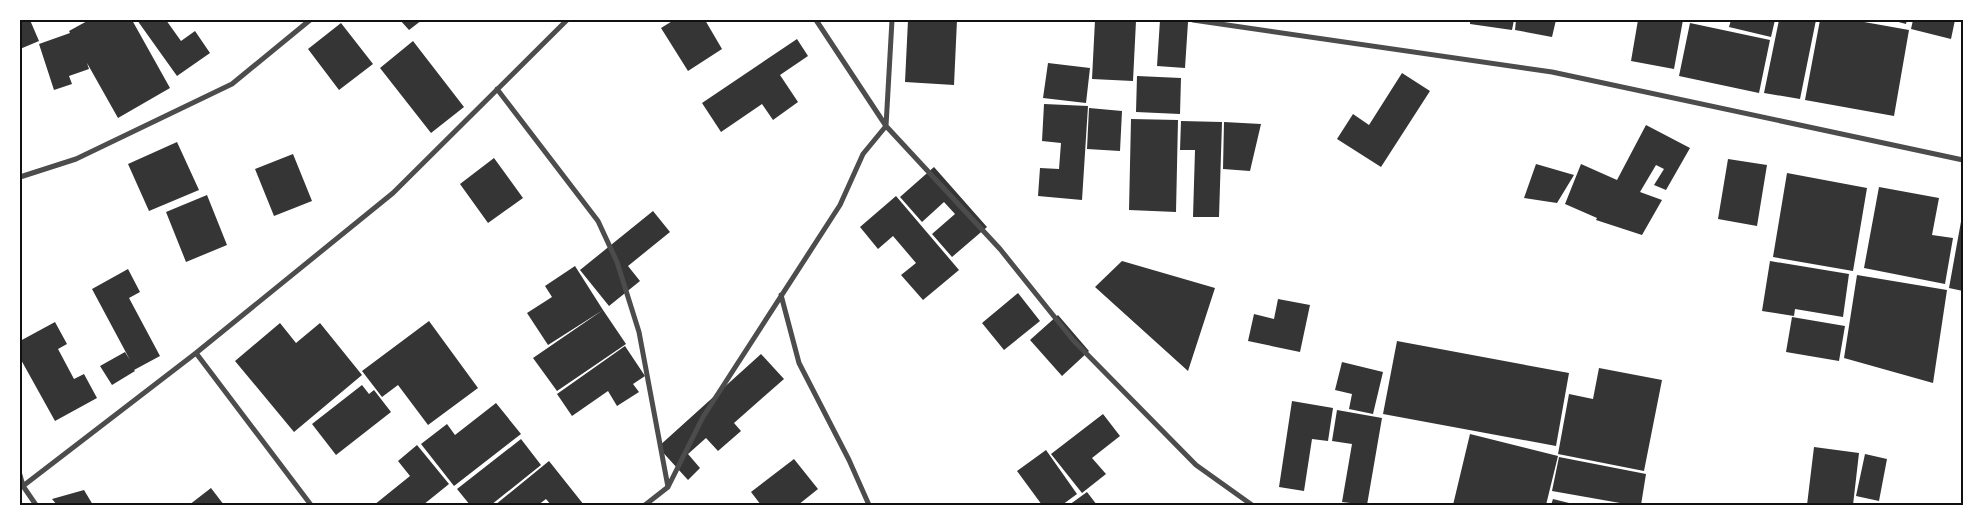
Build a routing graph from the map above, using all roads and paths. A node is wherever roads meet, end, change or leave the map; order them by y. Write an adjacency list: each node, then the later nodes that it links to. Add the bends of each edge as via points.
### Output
1 (310, 20): 9 (street, via 232,84 76,159)
2 (567, 20): 6 (street)
3 (816, 20): 7 (street)
4 (892, 20): 7 (street)
5 (1193, 20): 8 (street, via 1552,72)
6 (497, 89): 11 (street, via 393,193); 14 (street, via 598,221 617,262 640,332)
7 (886, 126): 10 (street, via 863,154 840,205); 19 (street, via 1000,249 1073,340 1196,465)
8 (1963, 160)
9 (20, 177)
10 (782, 295): 14 (street, via 703,417); 18 (street, via 799,363 846,452)
11 (196, 353): 13 (street); 16 (street)
12 (20, 475): 13 (street)
13 (23, 486): 15 (street)
14 (668, 487): 17 (street)
15 (36, 505)
16 (311, 505)
17 (645, 505)
18 (869, 505)
19 (1252, 505)

